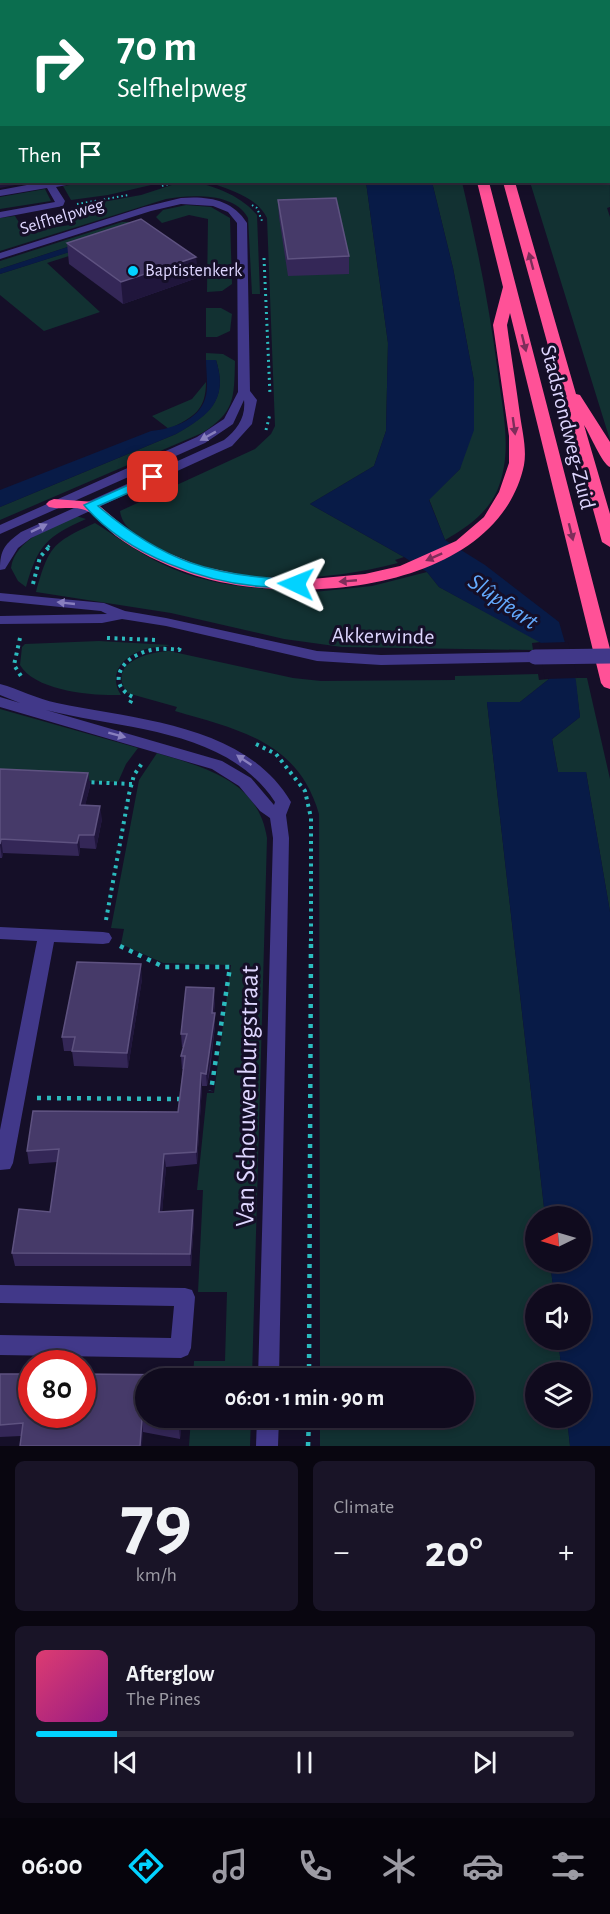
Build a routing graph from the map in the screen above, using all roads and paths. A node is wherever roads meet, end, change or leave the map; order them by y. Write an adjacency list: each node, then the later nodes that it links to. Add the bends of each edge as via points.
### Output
1 (49, 183): 6 (street, Selfhelpweg); 8 (street, Selfhelpweg)
2 (173, 183): 5 (path)
3 (483, 183): 11 (highway, Stadsrondweg-Zuid)
4 (509, 183): 12 (highway, Stadsrondweg-Zuid, one-way to 4)
5 (157, 188)
6 (0, 194)
7 (134, 194): 8 (path)
8 (59, 204): 9 (street, Selfhelpweg)
9 (0, 215)
10 (0, 256): 13 (street, Selfhelpweg, via 164,204 199,200 231,209 242,223)
11 (510, 286): 16 (highway, one-way to 16, via 500,325 517,463 507,492 490,520 462,544 405,570 365,579 312,584 252,582 195,570 152,552); 29 (highway, Stadsrondweg-Zuid, one-way to 29)
12 (563, 379): 14 (highway, via 603,442); 18 (highway, Stadsrondweg-Zuid)
13 (244, 392): 15 (street, Selfhelpweg, one-way to 15, via 229,421 219,430); 16 (street, Selfhelpweg, via 251,400 251,414 239,435 211,452)
14 (610, 462)
15 (54, 504): 16 (highway); 17 (street, Selfhelpweg)
16 (90, 505): 19 (street, Selfhelpweg, one-way to 16, via 13,545 26,535)
17 (0, 530)
18 (610, 542)
19 (0, 566)
20 (0, 597): 21 (street, Akkerwinde, one-way to 20, via 104,607)
21 (122, 615): 22 (street, Akkerwinde); 28 (street, Akkerwinde, bridge, via 317,656 381,660)
22 (0, 620)
23 (105, 638): 26 (path)
24 (19, 640): 25 (path)
25 (30, 640)
26 (163, 641)
27 (172, 642): 32 (path, via 182,644 179,650 147,651 121,669 119,687 133,697)
28 (610, 656)
29 (610, 683)
30 (0, 689): 36 (street, Van Schouwenburgstraat, one-way to 30, via 283,802 266,777 225,749 137,722 61,709)
31 (0, 702): 33 (street, one-way to 33)
32 (130, 702)
33 (155, 746): 35 (path, via 138,768); 36 (street, via 228,770)
34 (72, 781): 35 (path)
35 (132, 784): 39 (path)
36 (278, 815): 46 (street, Van Schouwenburgstraat, via 281,838)
37 (0, 933): 38 (street)
38 (47, 936): 39 (street); 41 (street)
39 (103, 938): 40 (path, via 164,967 230,967)
40 (211, 1091)
41 (15, 1098): 42 (path); 43 (street)
42 (195, 1099)
43 (3, 1163)
44 (0, 1294): 45 (street, via 185,1297 181,1348)
45 (0, 1345)
46 (269, 1368)
47 (268, 1428): 49 (street)
48 (309, 1428): 50 (path)
49 (267, 1446)
50 (309, 1446)

